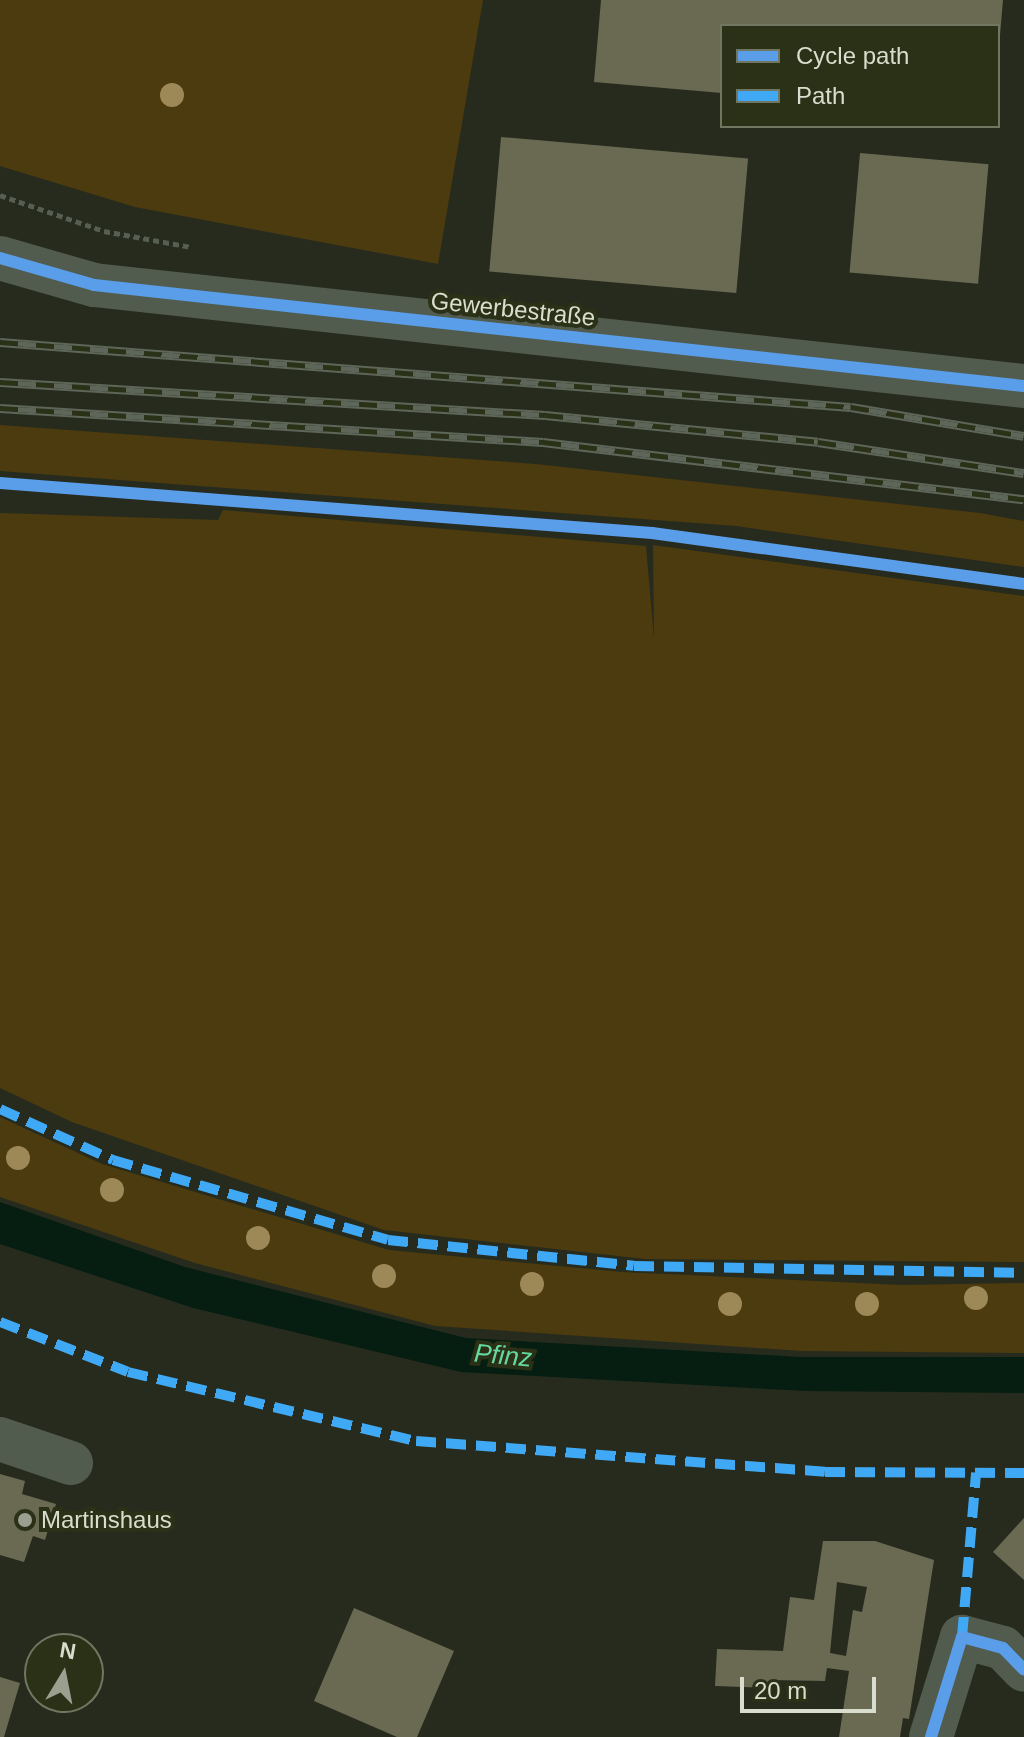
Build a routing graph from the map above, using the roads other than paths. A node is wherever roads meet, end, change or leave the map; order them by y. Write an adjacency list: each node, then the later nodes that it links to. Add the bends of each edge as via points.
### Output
1 (0, 258): 2 (street, Gewerbestraße, via 94,285)
2 (1024, 386)
3 (0, 1439): 4 (street)
4 (71, 1463)
5 (1024, 1670): 6 (street, via 1003,1648 962,1637)
6 (931, 1737)

